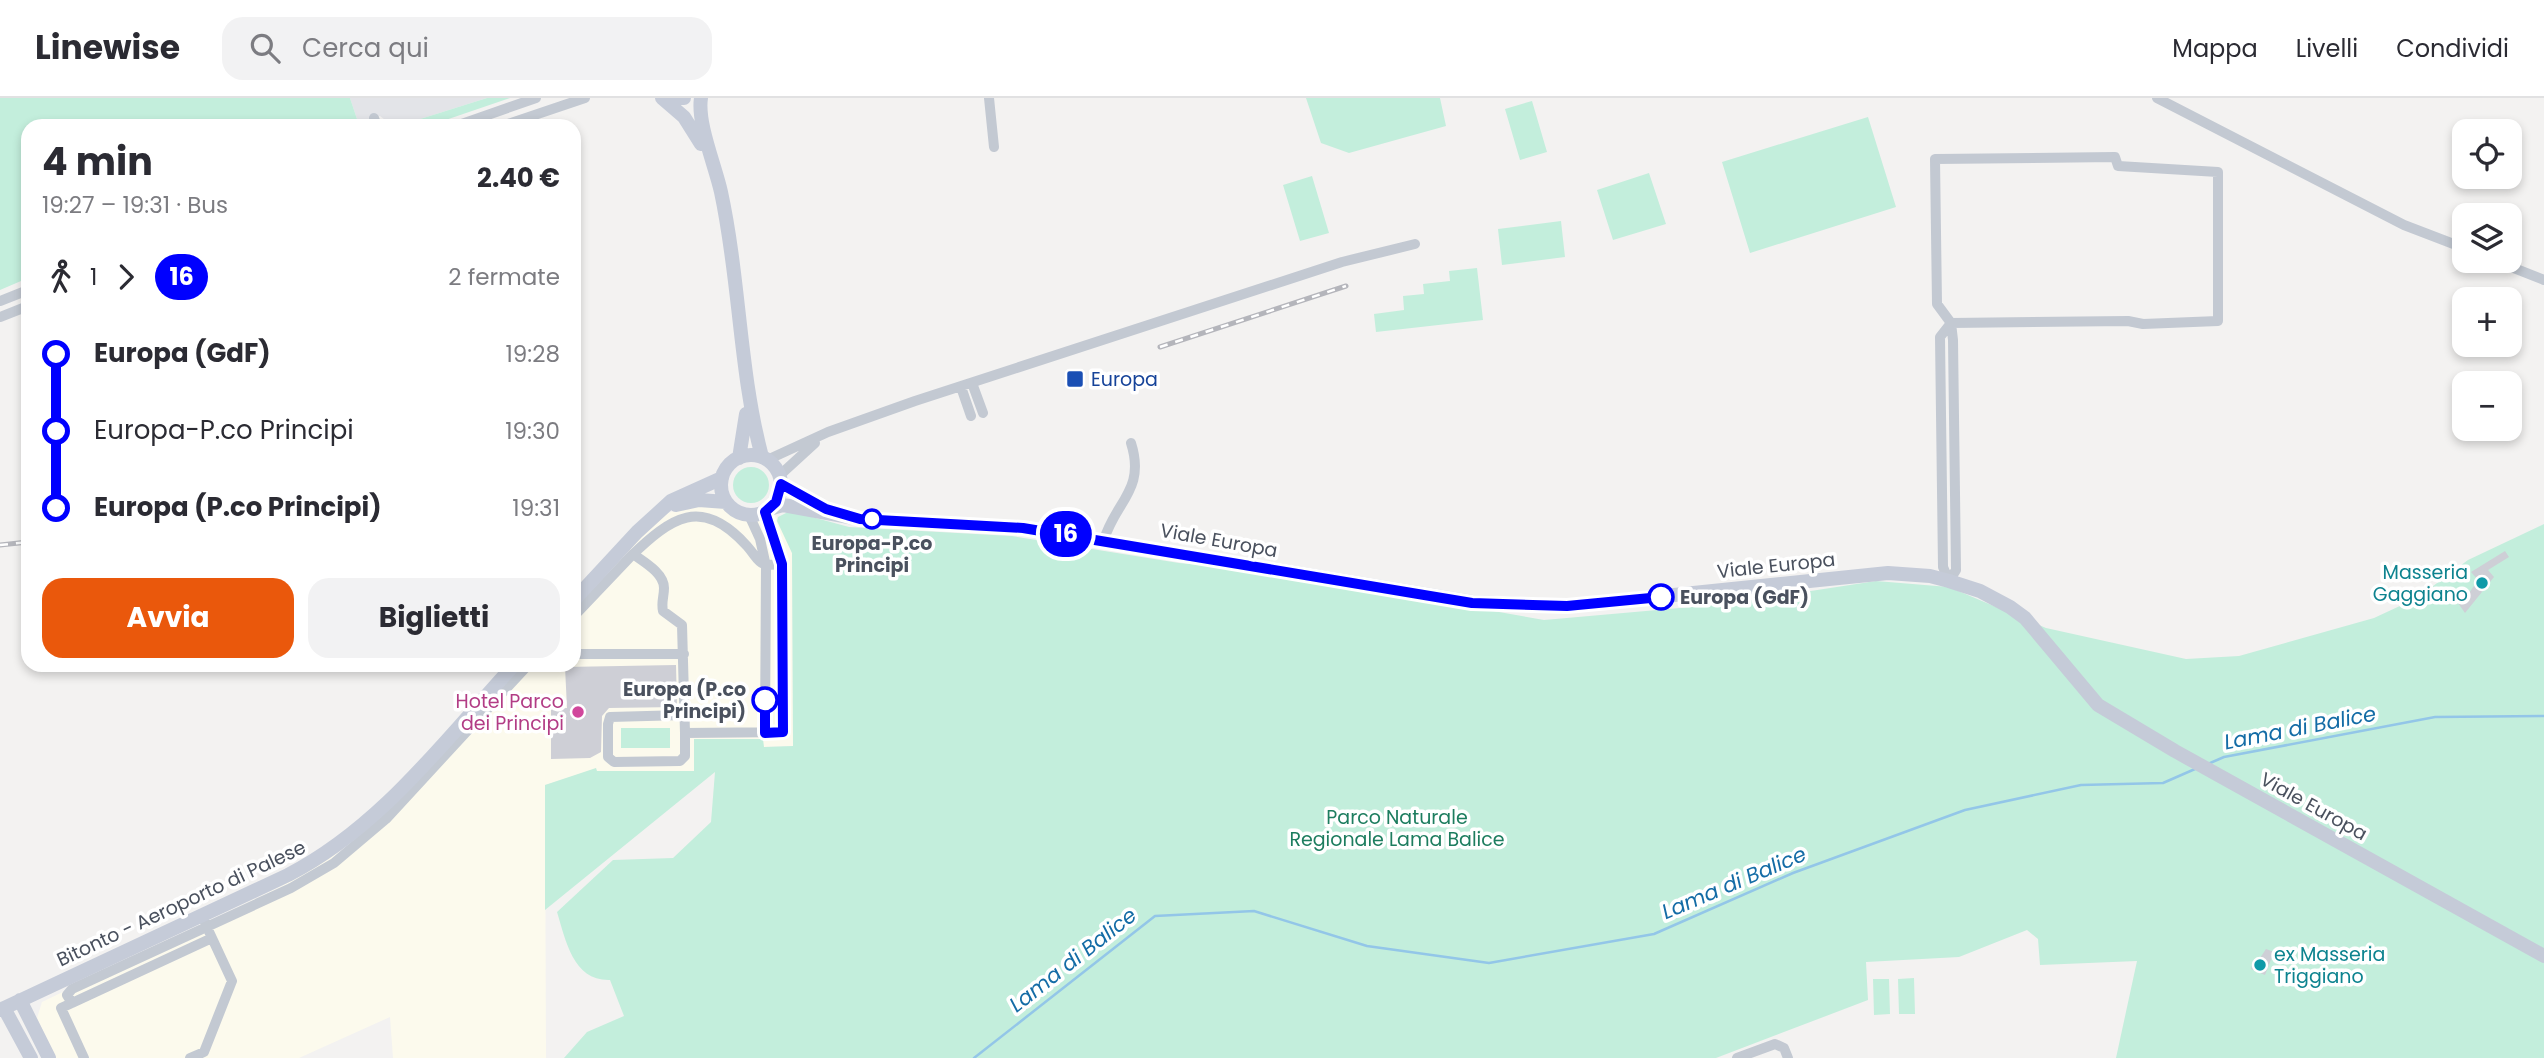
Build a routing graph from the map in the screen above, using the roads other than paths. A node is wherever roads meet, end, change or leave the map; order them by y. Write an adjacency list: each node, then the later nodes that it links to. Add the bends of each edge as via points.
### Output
1 (536, 98): 8 (street)
2 (585, 98): 9 (street)
3 (662, 98): 4 (main road); 11 (main road, via 696,132)
4 (684, 98)
5 (701, 98): 11 (main road, via 701,119)
6 (989, 98): 10 (street)
7 (2157, 98): 12 (street, via 2404,225)
8 (476, 119)
9 (522, 119)
10 (994, 147)
11 (717, 177): 23 (main road)
12 (2452, 243)
13 (1415, 244): 21 (street, via 1342,262)
14 (2522, 271): 15 (street)
15 (2544, 279)
16 (21, 293): 17 (street)
17 (0, 301)
18 (21, 309): 19 (street)
19 (0, 317)
20 (1951, 323): 20 (street, via 2218,321 2218,172 2119,166 2115,157 1935,159 1937,304); 41 (street, via 1940,337 1944,567)
21 (972, 383): 22 (street); 24 (street)
22 (961, 387): 25 (street); 26 (street)
23 (747, 395): 28 (main road); 29 (main road)
24 (983, 413)
25 (971, 416)
26 (828, 432): 29 (street); 31 (street)
27 (1131, 443): 37 (street, via 1135,456 1129,495)
28 (739, 458): 29 (main road); 30 (main road)
29 (764, 458): 31 (main road)
30 (722, 478): 32 (main road); 33 (main road, via 671,500)
31 (780, 480): 34 (main road, via 776,502); 36 (main road, Viale Europa, via 826,509)
32 (726, 502): 33 (main road, via 699,500); 35 (main road)
33 (663, 509): 42 (main road)
34 (767, 511): 35 (main road); 36 (main road, Viale Europa, via 793,506); 39 (street)
35 (749, 515): 40 (street)
36 (860, 519): 37 (main road, Viale Europa, via 1004,526)
37 (1104, 540): 41 (main road, Viale Europa, via 1472,603 1521,606 1625,601 1888,573)
38 (633, 554): 40 (street, via 659,529 694,517 719,523); 42 (street); 44 (street); 46 (street, via 661,576 663,611 682,625)
39 (782, 564): 40 (street); 50 (street)
40 (766, 566): 49 (street)
41 (1949, 581): 60 (main road, Viale Europa, via 1980,591 2018,612 2098,705)
42 (585, 588): 43 (main road)
43 (581, 592)
44 (581, 609)
45 (581, 654): 46 (street)
46 (684, 654): 51 (street)
47 (508, 672): 55 (main road, Bitonto - Aeroporto di Palese)
48 (522, 672): 54 (street)
49 (765, 691): 50 (street); 53 (street)
50 (783, 692): 53 (street, via 783,732)
51 (684, 715): 52 (street); 52 (street, via 610,716 608,757 614,762 680,761 685,756)
52 (685, 733): 53 (street)
53 (765, 733)
54 (459, 740): 55 (street); 56 (street)
55 (435, 752): 57 (main road, Bitonto - Aeroporto di Palese)
56 (406, 797): 57 (street); 58 (street, via 325,869 291,888)
57 (379, 811): 58 (main road, Bitonto - Aeroporto di Palese, via 322,857)
58 (204, 921): 59 (street); 61 (main road, Bitonto - Aeroporto di Palese); 62 (street, via 72,989 67,995)
59 (212, 938): 62 (street); 67 (street, via 232,981 204,1052)
60 (2544, 956)
61 (20, 1000): 63 (main road, Bitonto - Aeroporto di Palese); 65 (main road)
62 (72, 1003): 66 (street, via 61,1009)
63 (2, 1009): 64 (main road)
64 (31, 1058)
65 (49, 1058)
66 (84, 1058)
67 (190, 1058)
68 (1737, 1058): 69 (street, via 1775,1044 1784,1048)
69 (1787, 1058)

